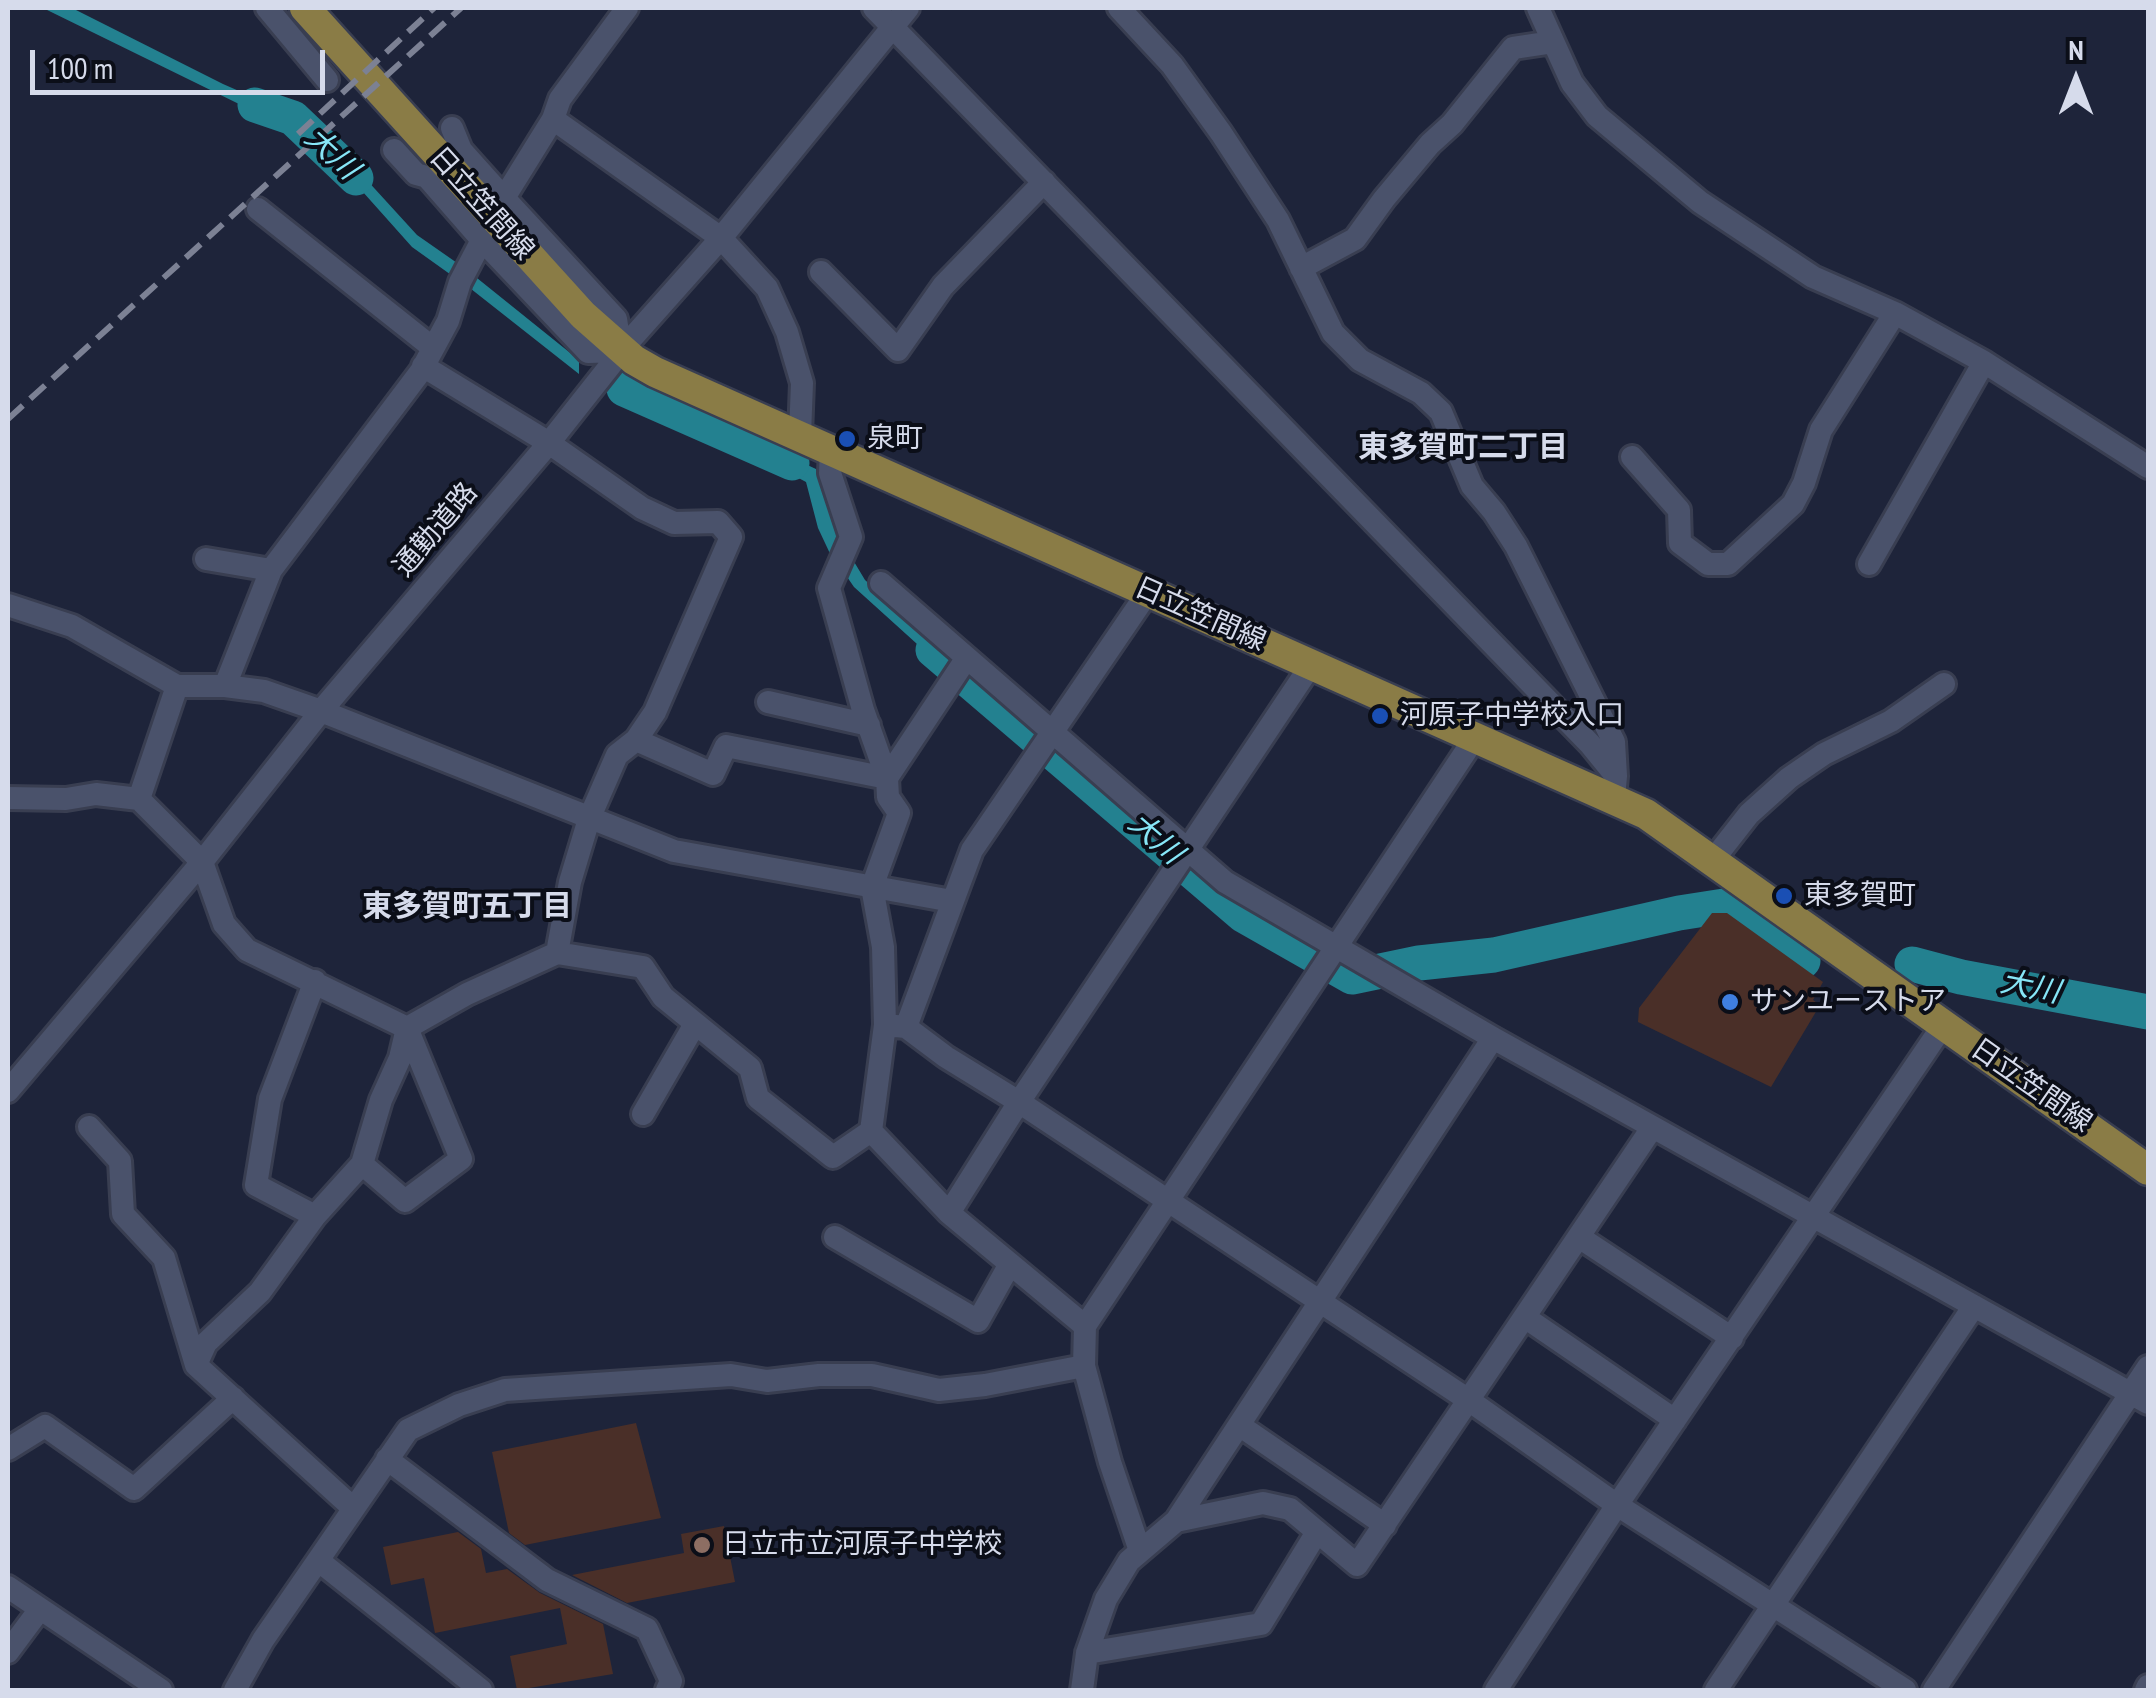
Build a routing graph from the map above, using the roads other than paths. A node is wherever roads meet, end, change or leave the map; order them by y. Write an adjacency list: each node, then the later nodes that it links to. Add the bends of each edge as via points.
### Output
1 (266, 8): 10 (street)
2 (626, 8): 11 (street)
3 (874, 8): 8 (street)
4 (908, 8): 8 (street, 通勤道路)
5 (1119, 8): 19 (street, via 1172,64 1221,133)
6 (1538, 8): 9 (street)
7 (319, 12): 22 (main road, 日立笠間線, via 540,269)
8 (893, 26): 14 (street); 17 (street, 通勤道路)
9 (1553, 42): 19 (street, via 1513,48 1354,240); 21 (street, via 1572,83 1598,116 1700,202 1812,278)
10 (327, 80)
11 (553, 118): 15 (street); 17 (street)
12 (452, 128): 15 (street, via 462,150)
13 (394, 150): 18 (street)
14 (1044, 182): 20 (street, via 943,286 898,350); 48 (street, via 1590,744)
15 (504, 198): 22 (street, via 616,319)
16 (258, 209): 23 (street)
17 (721, 238): 22 (street, 通勤道路); 25 (street, via 767,288 788,332 802,382)
18 (482, 240): 22 (street, via 588,352); 23 (street)
19 (1301, 268): 48 (street, via 1333,333 1360,360 1421,393 1441,412 1472,486 1516,546 1614,742)
20 (822, 272)
21 (1895, 312): 24 (street); 28 (street, via 1821,430 1793,504 1728,564 1708,564 1680,543 1678,510)
22 (621, 351): 25 (main road, 日立笠間線); 26 (street, 通勤道路)
23 (428, 357): 26 (street); 32 (street)
24 (1984, 362): 29 (street); 31 (street)
25 (800, 435): 27 (main road, 日立笠間線)
26 (549, 442): 42 (street, 通勤道路); 45 (street, via 642,508 674,523 718,522 731,536 655,712)
27 (831, 449): 34 (main road, 日立笠間線); 43 (street, via 830,473 851,537 830,588)
28 (1632, 457)
29 (2148, 467)
30 (206, 559): 32 (street)
31 (1869, 564)
32 (271, 570): 40 (street)
33 (881, 584): 37 (street)
34 (1148, 592): 36 (main road, 日立笠間線); 46 (street)
35 (8, 605): 39 (street, via 72,626)
36 (1311, 665): 44 (main road, 日立笠間線); 52 (street)
37 (961, 666): 46 (street); 47 (street)
38 (1944, 684): 53 (street, via 1788,778)
39 (177, 686): 40 (street); 50 (street)
40 (225, 686): 42 (street, via 264,690)
41 (768, 702): 43 (street)
42 (321, 711): 51 (street); 54 (street, 通勤道路)
43 (868, 725): 47 (street)
44 (1476, 736): 48 (main road, 日立笠間線); 58 (street)
45 (636, 740): 47 (street, via 713,774 726,746); 51 (street, via 617,756)
46 (1047, 740): 52 (street); 56 (street, via 972,850)
47 (887, 778): 55 (street, via 888,797 899,814)
48 (1615, 787): 53 (main road, 日立笠間線)
49 (8, 798): 50 (street)
50 (139, 799): 54 (street)
51 (589, 818): 55 (street, via 674,851); 57 (street)
52 (1183, 859): 58 (street, via 1297,927); 66 (street)
53 (1713, 860): 61 (main road, 日立笠間線)
54 (202, 862): 59 (street, via 224,924 246,950); 65 (street, 通勤道路)
55 (872, 887): 56 (street); 62 (street)
56 (952, 901): 62 (street)
57 (557, 952): 60 (street, via 643,967 663,998); 63 (street)
58 (1331, 958): 64 (street, via 1378,972); 73 (street)
59 (314, 982): 63 (street); 75 (street, via 270,1099 256,1184)
60 (695, 1024): 67 (street); 70 (street, via 750,1068 758,1098 833,1157)
61 (1944, 1024): 72 (main road, 日立笠間線); 76 (street)
62 (896, 1026): 66 (street); 70 (street)
63 (407, 1028): 71 (street); 71 (street, via 461,1159 405,1201)
64 (1492, 1038): 69 (street); 80 (street)
65 (8, 1090)
66 (1019, 1102): 73 (street); 74 (street)
67 (643, 1114)
68 (88, 1127): 85 (street, via 120,1161 123,1214 164,1258)
69 (1652, 1128): 76 (street); 78 (street)
70 (871, 1131): 74 (street)
71 (362, 1164): 75 (street)
72 (2148, 1170)
73 (1169, 1202): 80 (street); 83 (street)
74 (949, 1213): 79 (street)
75 (314, 1216): 85 (street, via 260,1292 206,1344)
76 (1816, 1216): 81 (street); 84 (street)
77 (836, 1237): 79 (street, via 978,1321)
78 (1579, 1237): 82 (street); 84 (street)
79 (1010, 1264): 83 (street)
80 (1319, 1303): 90 (street); 92 (street)
81 (1974, 1306): 88 (street); 103 (street)
82 (1526, 1318): 90 (street); 91 (street)
83 (1085, 1326): 86 (street)
84 (1732, 1338): 91 (street)
85 (196, 1365): 89 (street)
86 (1084, 1366): 94 (street, via 938,1390 872,1376 767,1381 731,1374 504,1390 408,1430); 100 (street)
87 (2148, 1367): 88 (street)
88 (2140, 1397): 115 (street)
89 (232, 1398): 93 (street, via 134,1488 45,1426); 96 (street)
90 (1470, 1401): 95 (street); 98 (street)
91 (1676, 1420): 95 (street)
92 (1238, 1425): 97 (street); 98 (street)
93 (8, 1449)
94 (388, 1459): 96 (street); 110 (street, via 548,1580 647,1629 671,1682)
95 (1617, 1505): 103 (street); 112 (street)
96 (353, 1508): 101 (street)
97 (1176, 1521): 99 (street, via 1263,1503 1290,1510); 100 (street)
98 (1385, 1524): 99 (street, via 1357,1564)
99 (1317, 1532): 106 (street, via 1261,1624)
100 (1140, 1551): 106 (street, via 1106,1598)
101 (318, 1561): 108 (street); 109 (street)
102 (8, 1587): 104 (street)
103 (1774, 1604): 113 (street); 114 (street)
104 (40, 1609): 105 (street); 107 (street)
105 (8, 1652)
106 (1087, 1653): 111 (street)
107 (161, 1690)
108 (235, 1690)
109 (481, 1690)
110 (667, 1690)
111 (1082, 1690)
112 (1496, 1690)
113 (1716, 1690)
114 (1905, 1690)
115 (1934, 1690)

